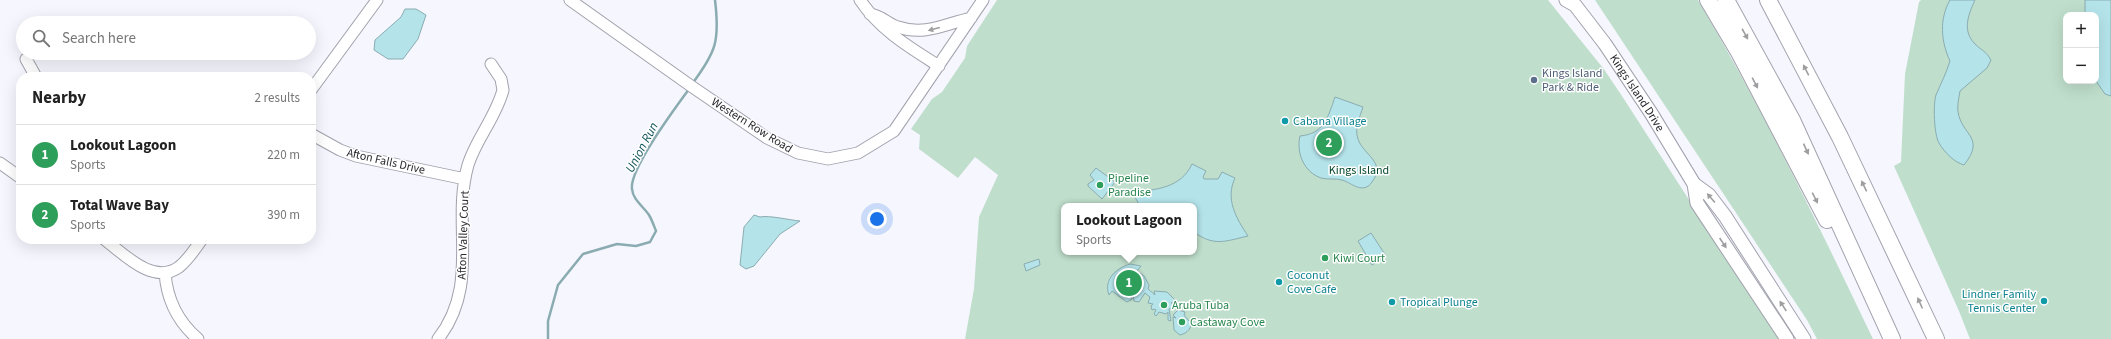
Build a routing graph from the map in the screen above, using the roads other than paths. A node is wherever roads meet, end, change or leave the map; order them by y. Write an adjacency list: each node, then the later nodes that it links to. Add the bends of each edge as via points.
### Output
1 (377, 0): 15 (street)
2 (860, 0): 9 (street)
3 (983, 0): 10 (street, Western Row Road)
4 (1708, 0): 24 (highway, one-way to 24, via 1787,142 1845,255)
5 (1726, 0): 24 (highway, one-way to 24, via 1792,120)
6 (1768, 0): 30 (highway, one-way to 6, via 1840,137)
7 (572, 1): 13 (street, Western Row Road, via 767,138 793,152 815,158 844,157 858,153 894,131)
8 (1572, 2): 20 (main road, Kings Island Drive, via 1605,44)
9 (870, 14): 10 (street, one-way to 9, via 931,31 897,27 880,16); 13 (street, via 889,33)
10 (971, 18): 13 (street, Western Row Road)
11 (27, 60): 14 (street)
12 (491, 64): 19 (street, Afton Valley Court, via 501,79 503,90 474,148)
13 (939, 66)
14 (33, 72)
15 (316, 83)
16 (316, 137): 19 (street, Afton Falls Drive, via 356,156)
17 (0, 163): 18 (street)
18 (16, 174)
19 (465, 179): 26 (street, Afton Valley Court, via 462,206 462,276 456,305)
20 (1694, 184): 27 (main road, Kings Island Drive, one-way to 27, via 1697,203); 28 (main road, Kings Island Drive, one-way to 20, via 1725,216 1709,195)
21 (111, 244): 23 (street, via 148,270)
22 (198, 244): 23 (street, via 183,264)
23 (165, 273): 25 (street, via 170,303 185,328)
24 (1865, 279): 29 (highway)
25 (198, 339)
26 (438, 339)
27 (1787, 339)
28 (1804, 339)
29 (1892, 339)
30 (1936, 339)

